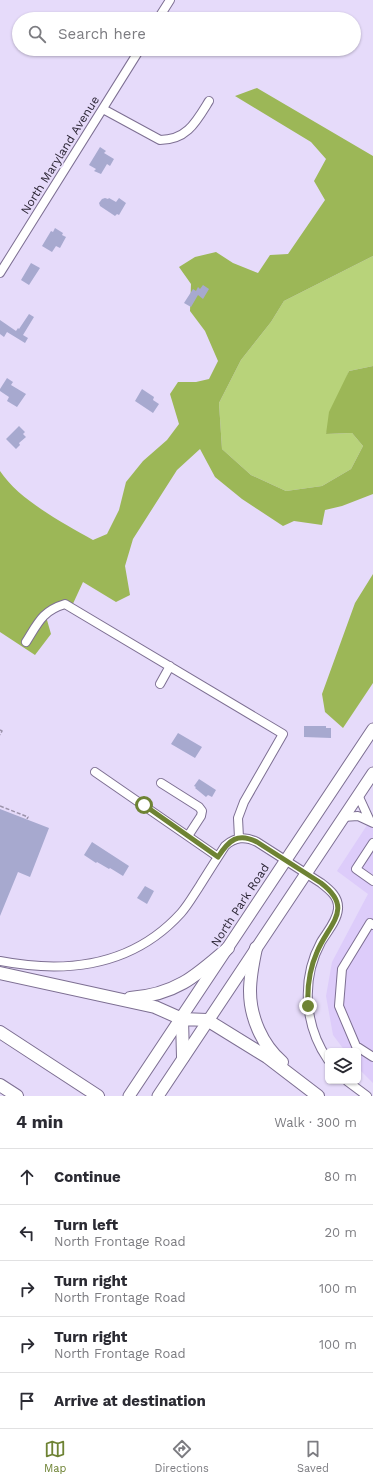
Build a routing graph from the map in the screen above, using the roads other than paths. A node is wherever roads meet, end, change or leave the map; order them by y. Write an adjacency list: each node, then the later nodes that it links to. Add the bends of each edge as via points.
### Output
1 (170, 0): 2 (street)
2 (162, 12)
3 (136, 56): 5 (street, North Maryland Avenue)
4 (209, 101): 5 (street, via 197,121 185,133 169,140 160,140)
5 (103, 109): 6 (street, North Maryland Avenue)
6 (0, 273)
7 (26, 642): 8 (street, via 44,614 65,604)
8 (170, 666): 9 (street); 18 (street, via 283,734 244,802 238,818)
9 (160, 684)
10 (373, 729): 21 (main road, North Park Road)
11 (95, 772): 17 (street)
12 (373, 773): 14 (main road)
13 (161, 783): 17 (street, via 202,811)
14 (358, 795): 15 (main road); 16 (street)
15 (343, 817): 16 (street, via 358,816); 22 (main road)
16 (371, 822)
17 (188, 836): 20 (street)
18 (239, 838): 20 (street, via 230,841); 21 (street, via 249,838)
19 (373, 843): 23 (street, via 356,870)
20 (218, 857): 27 (street, via 182,912 154,937 125,953 108,960 59,967)
21 (286, 860): 22 (street); 25 (main road, North Park Road)
22 (305, 873): 26 (main road); 33 (street, via 330,890 338,902 336,918 321,942 309,976 308,1006 313,1031)
23 (373, 881)
24 (373, 925): 34 (street, via 370,923 342,969 339,1006 356,1046)
25 (228, 948): 29 (highway, via 188,981 173,989 141,997); 30 (main road, North Park Road)
26 (256, 948): 31 (main road); 43 (highway, via 250,992 258,1029 265,1043 279,1059)
27 (0, 961)
28 (0, 973): 29 (highway)
29 (118, 999): 30 (highway, via 155,1007)
30 (182, 1019): 31 (highway); 35 (highway); 40 (main road, North Park Road)
31 (207, 1020): 35 (main road); 42 (highway, via 267,1057)
32 (0, 1032): 38 (highway)
33 (325, 1055)
34 (373, 1056)
35 (183, 1057): 41 (main road)
36 (351, 1084): 44 (street)
37 (0, 1085): 39 (highway)
38 (96, 1094)
39 (17, 1096)
40 (130, 1096)
41 (158, 1096)
42 (318, 1096)
43 (325, 1096)
44 (367, 1096)

